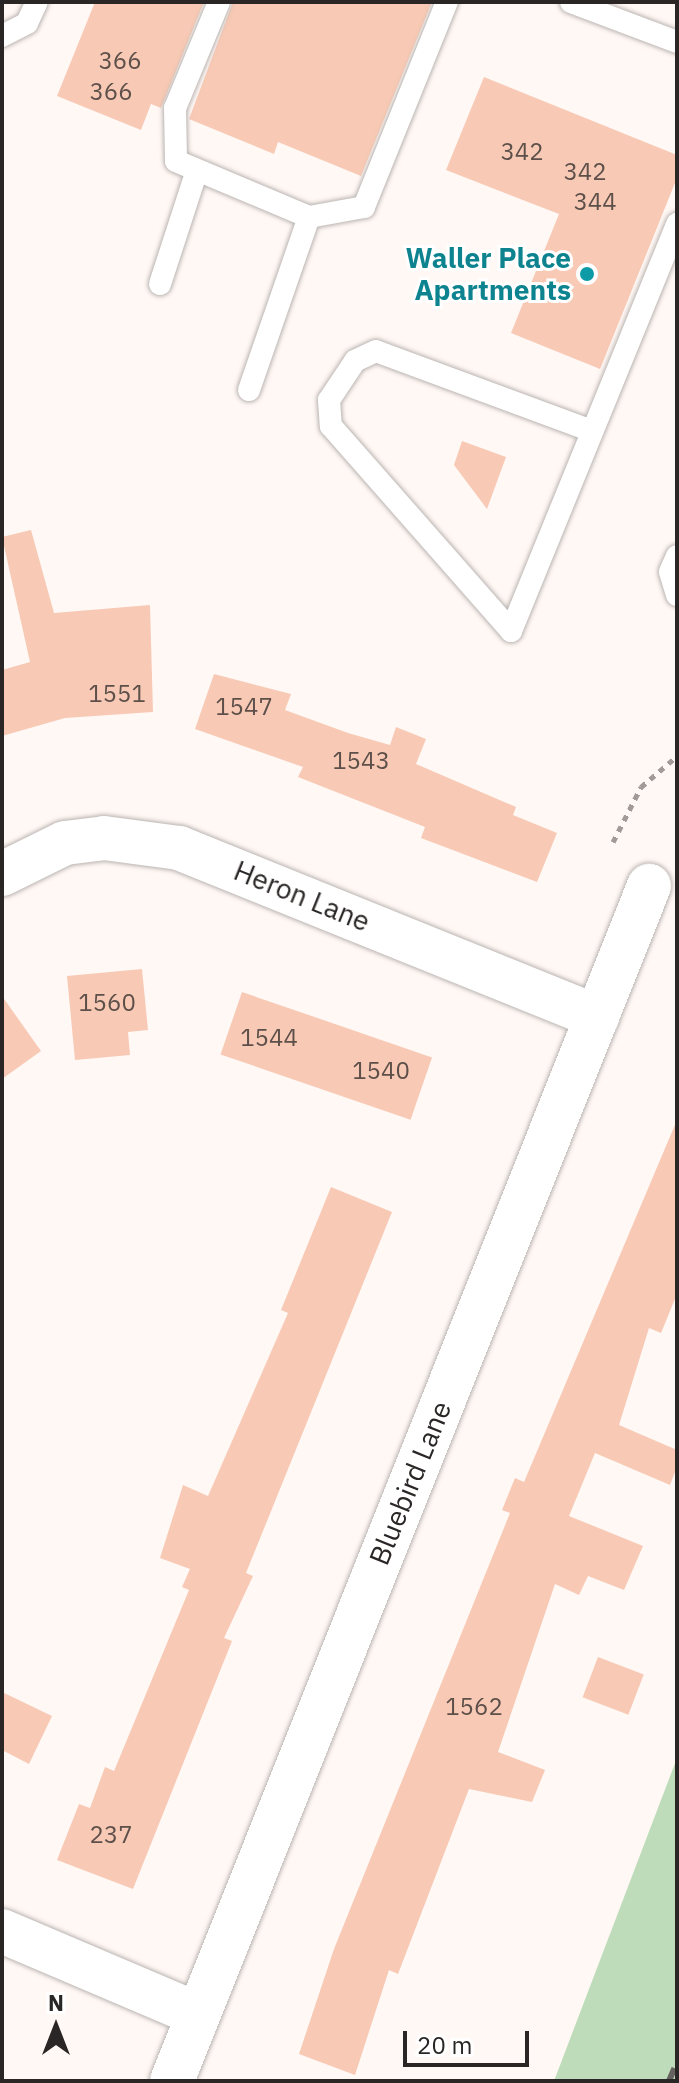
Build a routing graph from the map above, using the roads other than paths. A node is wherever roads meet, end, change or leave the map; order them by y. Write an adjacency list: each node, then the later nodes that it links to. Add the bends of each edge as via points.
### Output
1 (37, 2): 5 (lane, via 27,23)
2 (219, 2): 7 (lane, via 175,108 176,161)
3 (447, 2): 8 (lane, via 364,207)
4 (571, 2): 6 (lane)
5 (2, 36)
6 (677, 42)
7 (196, 173): 8 (lane); 10 (lane)
8 (309, 217): 11 (lane)
9 (677, 224): 12 (lane)
10 (160, 284)
11 (249, 390)
12 (592, 431): 12 (lane, via 511,631 331,426 329,400 355,361 376,351)
13 (675, 568): 14 (lane)
14 (677, 595)
15 (2, 874): 17 (street, Heron Lane, via 65,843 104,838 179,848)
16 (649, 886): 17 (street, Bluebird Lane)
17 (597, 1017): 19 (street, Bluebird Lane)
18 (2, 1931): 19 (street)
19 (197, 2014): 20 (street, Bluebird Lane)
20 (172, 2081)

